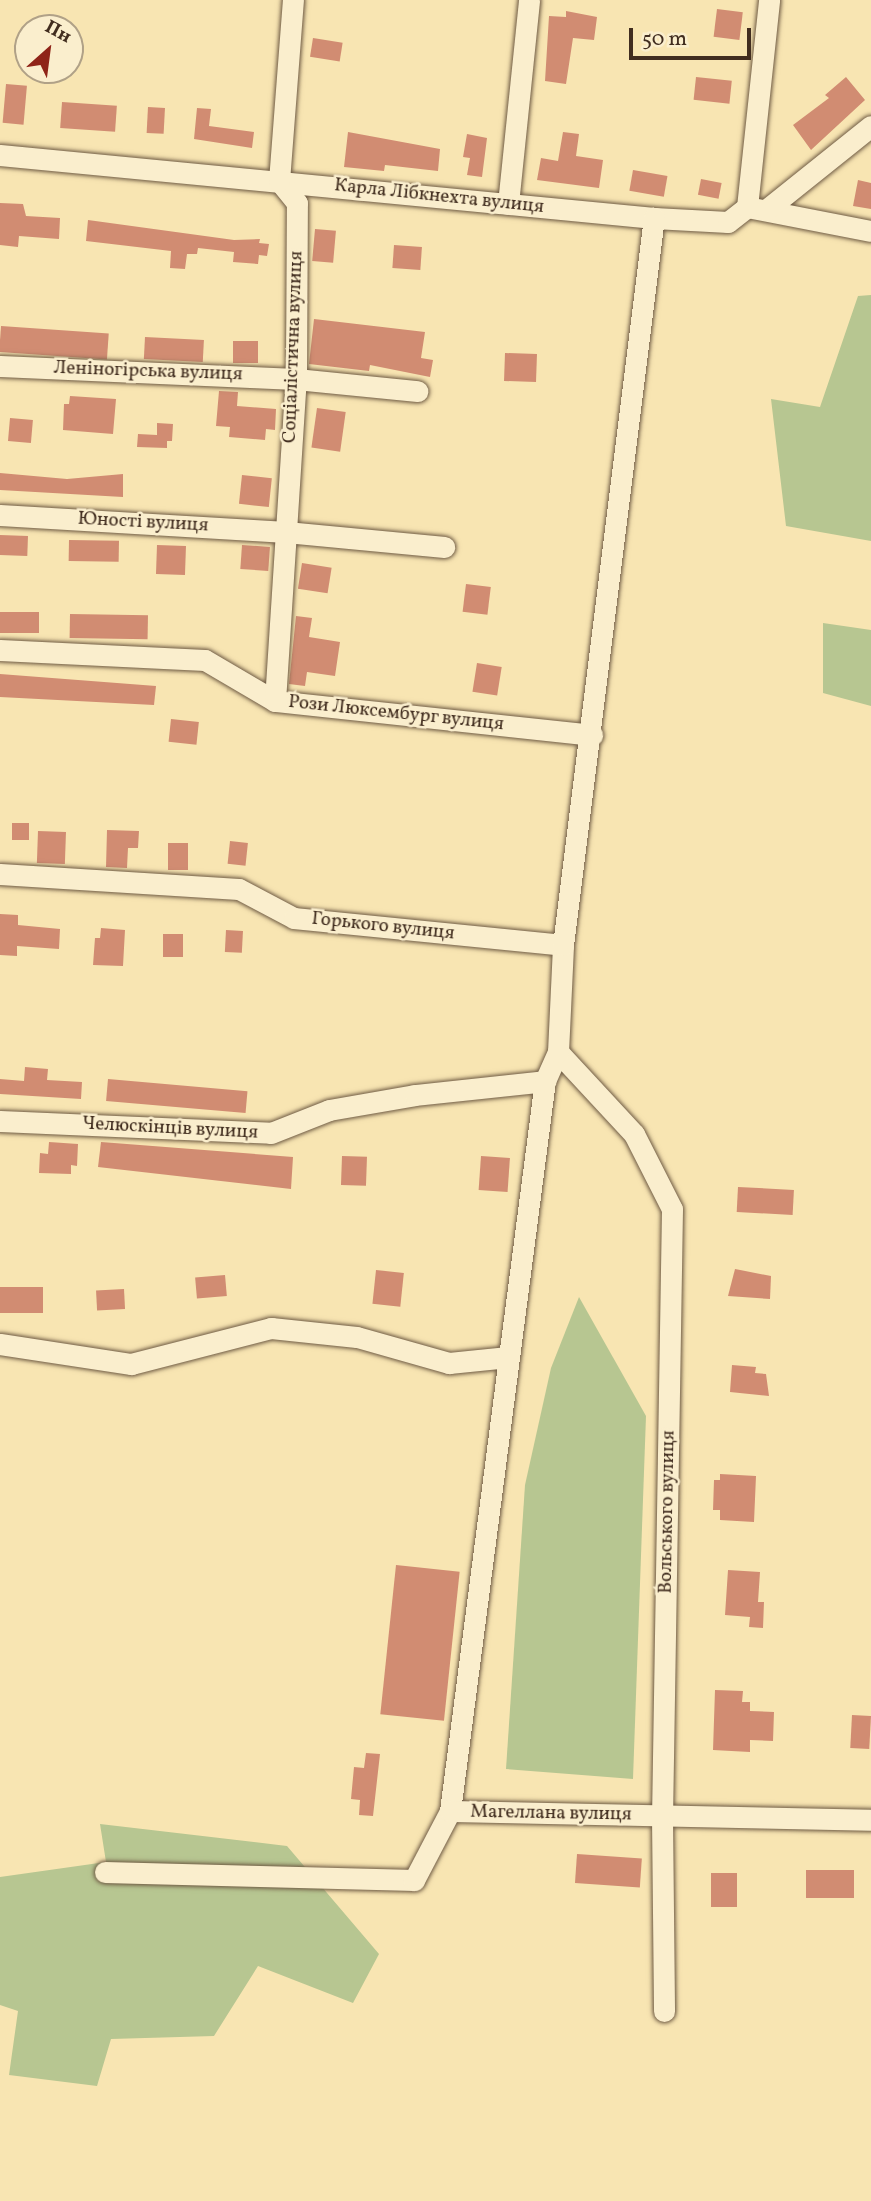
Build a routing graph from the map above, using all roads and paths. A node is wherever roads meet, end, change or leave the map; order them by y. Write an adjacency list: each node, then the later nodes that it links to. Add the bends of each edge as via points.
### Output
1 (293, 0): 6 (street)
2 (529, 0): 7 (street)
3 (769, 0): 8 (street)
4 (871, 126): 8 (street, Карла Лібкнехта вулиця)
5 (0, 155): 6 (street, Карла Лібкнехта вулиця)
6 (279, 181): 7 (street, Карла Лібкнехта вулиця); 12 (street, Соціалістична вулиця, via 297,203)
7 (508, 204): 9 (street, Карла Лібкнехта вулиця)
8 (757, 209): 9 (street, Карла Лібкнехта вулиця, via 728,222); 10 (street)
9 (654, 218): 19 (street)
10 (871, 231)
11 (0, 366): 12 (street, Леніногірська вулиця)
12 (296, 379): 13 (street, Леніногірська вулиця); 15 (street, Соціалістична вулиця)
13 (416, 391)
14 (0, 515): 15 (street, Юності вулиця)
15 (286, 531): 16 (street, Юності вулиця); 18 (street, Соціалістична вулиця)
16 (444, 547)
17 (0, 650): 18 (street, Рози Люксембург вулиця, via 205,660)
18 (275, 701): 19 (street, Рози Люксембург вулиця)
19 (592, 735): 21 (street)
20 (0, 874): 21 (street, Горького вулиця, via 239,889 294,918)
21 (563, 945): 22 (street)
22 (558, 1052): 23 (street); 28 (street, Вольського вулиця, via 634,1134 672,1209)
23 (544, 1081): 24 (street, Челюскінців вулиця, via 415,1094 329,1110 271,1133); 26 (street)
24 (0, 1121)
25 (0, 1344): 26 (street, via 131,1364 271,1328 358,1338 449,1363)
26 (508, 1357): 27 (street)
27 (450, 1811): 28 (street, Магеллана вулиця); 30 (street, Магеллана вулиця, via 414,1880)
28 (662, 1817): 29 (street, Магеллана вулиця); 31 (street, Вольського вулиця)
29 (871, 1820)
30 (105, 1872)
31 (664, 2011)

